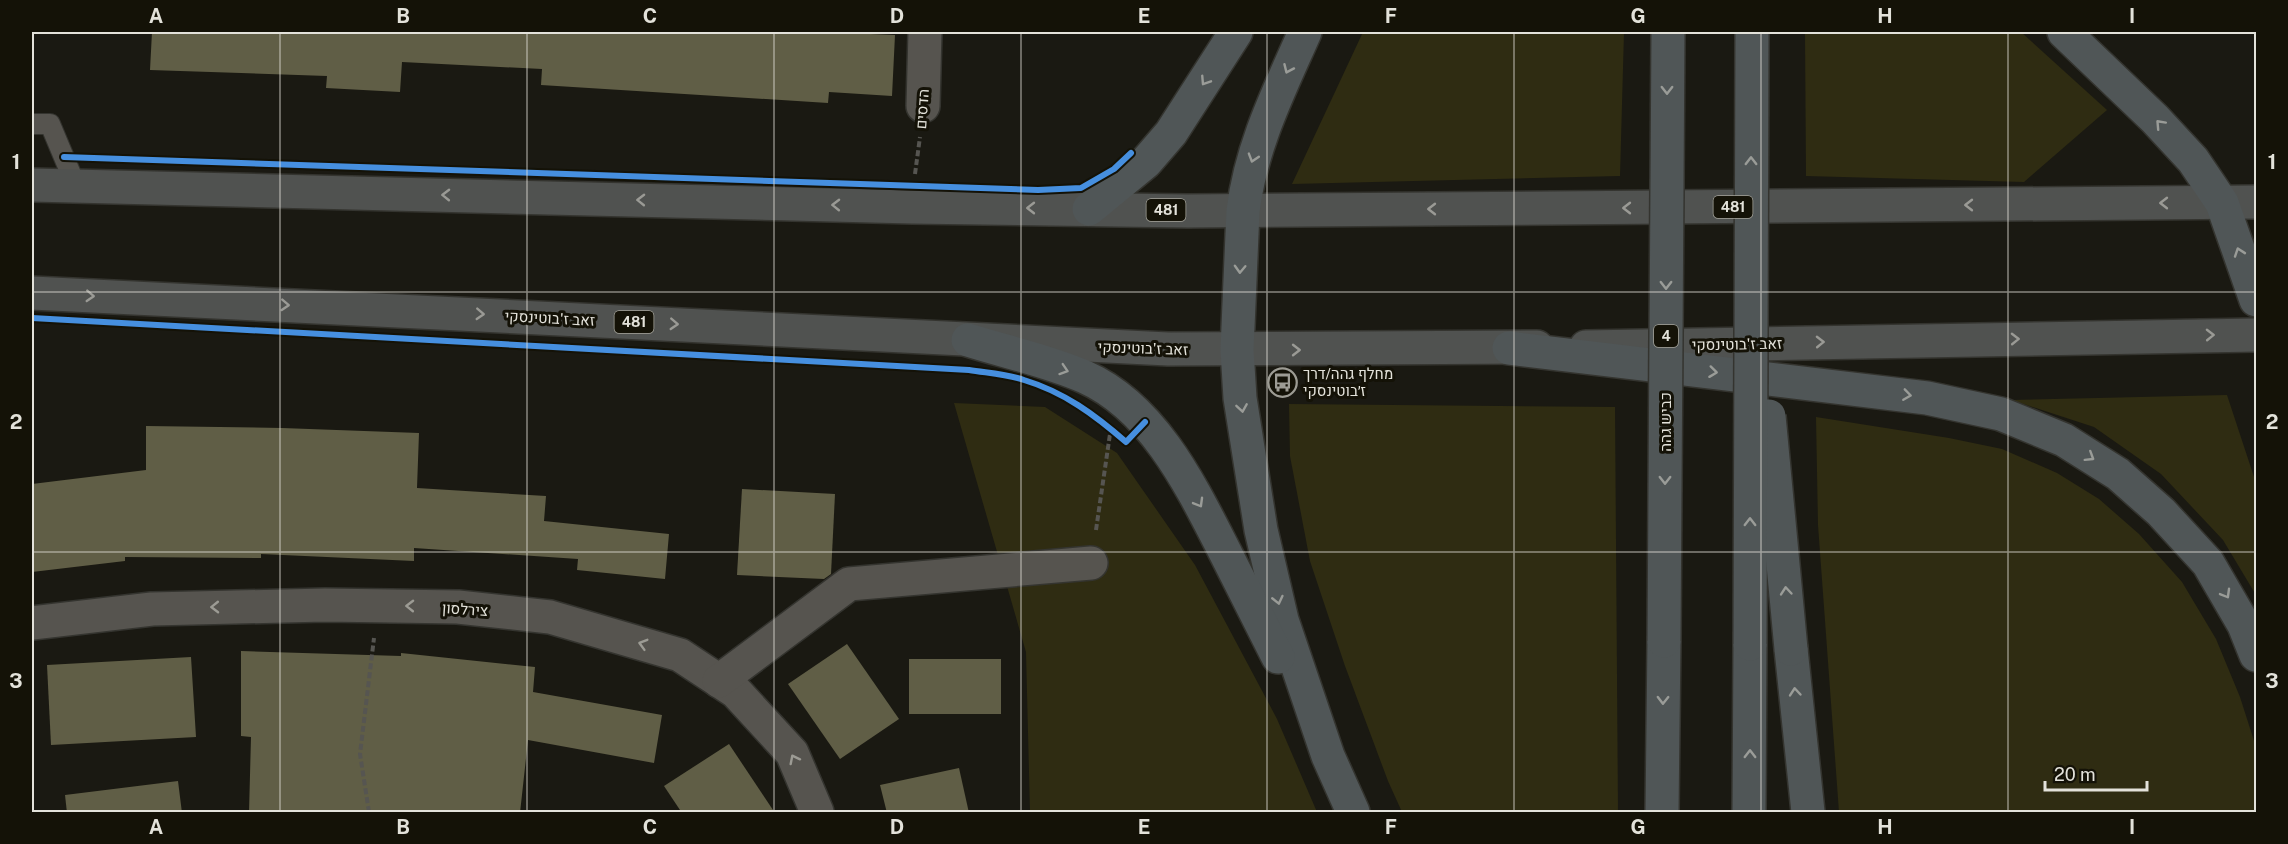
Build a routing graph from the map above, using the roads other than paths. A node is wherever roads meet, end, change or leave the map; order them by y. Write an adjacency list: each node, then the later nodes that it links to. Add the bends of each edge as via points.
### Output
1 (925, 32): 7 (street, הדסים)
2 (1236, 32): 13 (highway, one-way to 13, via 1171,133 1146,162)
3 (1305, 32): 14 (highway, one-way to 14, via 1252,159)
4 (1668, 32): 29 (highway, כביש גהה / 4, one-way to 29, bridge)
5 (1752, 32): 15 (highway, one-way to 5, bridge)
6 (2064, 32): 12 (highway, one-way to 6, via 2193,160 2163,127)
7 (923, 106)
8 (32, 124): 10 (lane, via 50,124)
9 (32, 185): 10 (main road, 481)
10 (76, 186): 13 (main road, 481, one-way to 10)
11 (2256, 202): 12 (main road, 481)
12 (2222, 203): 14 (main road, 481, one-way to 14); 17 (highway, one-way to 12)
13 (1089, 208): 14 (main road, 481)
14 (1243, 211): 21 (highway, one-way to 21)
15 (1750, 220): 30 (highway, one-way to 15, bridge); 31 (highway, one-way to 15, bridge)
16 (32, 293): 19 (main road, זאב ז'בוטינסקי / 481, one-way to 19)
17 (2256, 300)
18 (2256, 334): 20 (main road, זאב ז'בוטינסקי / 481, one-way to 18)
19 (968, 340): 21 (main road, זאב ז'בוטינסקי / 481); 26 (highway, one-way to 26, via 1085,377 1113,393 1145,422 1176,463 1204,512)
20 (1509, 348): 21 (main road, זאב ז'בוטינסקי / 481, one-way to 20); 24 (highway, one-way to 24, via 1856,388 2001,414 2053,436 2118,474 2161,512 2208,564 2244,625)
21 (1237, 350): 26 (highway, one-way to 26, via 1240,398 1282,620)
22 (1091, 564): 25 (street, via 849,584)
23 (32, 623): 25 (street, צירלסון, one-way to 23, via 680,655 550,617 458,607 152,609)
24 (2256, 655)
25 (719, 681): 27 (street, צירלסון, one-way to 25, via 792,753 736,692)
26 (1328, 756): 28 (highway)
27 (817, 813)
28 (1353, 813)
29 (1662, 813)
30 (1749, 813)
31 (1808, 813)

